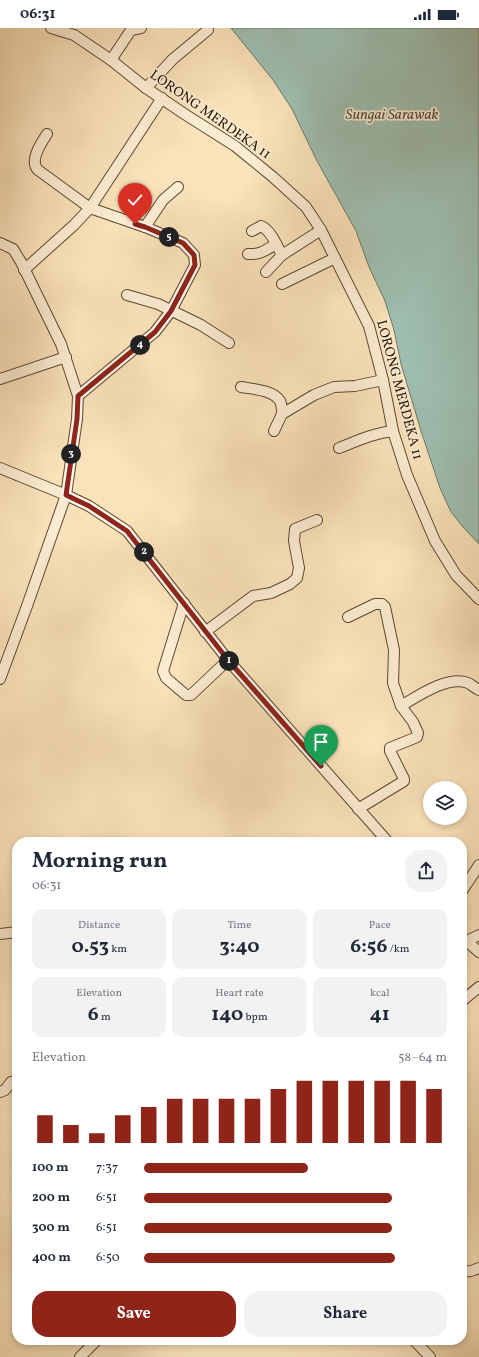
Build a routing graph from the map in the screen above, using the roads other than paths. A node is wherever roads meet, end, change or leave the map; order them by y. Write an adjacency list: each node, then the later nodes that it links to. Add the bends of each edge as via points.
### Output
1 (51, 28): 4 (street, LORONG MERDEKA 11)
2 (141, 28): 5 (street, via 131,30)
3 (208, 30): 6 (street, via 173,59)
4 (76, 32): 5 (street, LORONG MERDEKA 11)
5 (111, 60): 6 (street, LORONG MERDEKA 11)
6 (146, 88): 7 (street, LORONG MERDEKA 11)
7 (162, 98): 10 (street); 12 (street, LORONG MERDEKA 11, via 235,146 273,177 306,207)
8 (47, 134): 10 (street, via 36,156 35,167)
9 (178, 187): 11 (street, via 163,200)
10 (90, 208): 11 (street); 19 (street)
11 (145, 227): 23 (street, via 183,243 194,255 195,265)
12 (321, 230): 17 (street); 18 (street, LORONG MERDEKA 11)
13 (252, 231): 15 (street, via 261,226 265,228)
14 (0, 243): 19 (street, via 13,249)
15 (276, 244): 16 (street, via 260,253); 17 (street)
16 (248, 254)
17 (282, 255): 20 (street)
18 (335, 258): 21 (street); 27 (street, LORONG MERDEKA 11, via 369,326)
19 (24, 270): 25 (street)
20 (266, 272)
21 (282, 284)
22 (127, 295): 23 (street, via 158,304)
23 (171, 311): 24 (street, via 201,325); 29 (street, via 155,332)
24 (229, 343)
25 (66, 357): 26 (street); 29 (street)
26 (0, 379)
27 (383, 380): 30 (street, via 334,387 314,395); 32 (street, LORONG MERDEKA 11)
28 (241, 387): 30 (street, via 261,390 275,396 280,402)
29 (78, 396): 35 (street)
30 (282, 414): 31 (street)
31 (274, 431)
32 (393, 431): 33 (street, via 367,437); 37 (street, LORONG MERDEKA 11, via 407,475 435,541 456,576)
33 (339, 448)
34 (0, 468): 35 (street)
35 (66, 495): 38 (street, via 89,506 127,531); 42 (street)
36 (317, 520): 40 (street, via 295,529 294,541 299,568 297,578 271,593 253,596)
37 (479, 599)
38 (184, 603): 40 (street); 41 (street, via 163,671 166,678 186,695 191,695)
39 (348, 617): 44 (street, via 375,604 382,604 385,607 394,650 393,683)
40 (205, 632): 41 (street)
41 (228, 660): 45 (street)
42 (0, 678)
43 (479, 690): 44 (street, via 468,683 438,685)
44 (401, 706): 45 (street, via 418,733 416,737 390,748 404,781)
45 (358, 809): 46 (street)
46 (383, 837)
47 (479, 865): 48 (street)
48 (467, 883)
49 (12, 933): 50 (street)
50 (0, 934)
51 (479, 936): 52 (street)
52 (467, 938)
53 (467, 942): 54 (street)
54 (479, 952)
55 (479, 987): 56 (street)
56 (467, 998)
57 (12, 1082): 58 (street)
58 (0, 1092)
59 (479, 1268): 60 (street)
60 (467, 1271)
61 (91, 1345): 63 (street)
62 (419, 1345): 64 (street)
63 (80, 1357)
64 (430, 1357)

